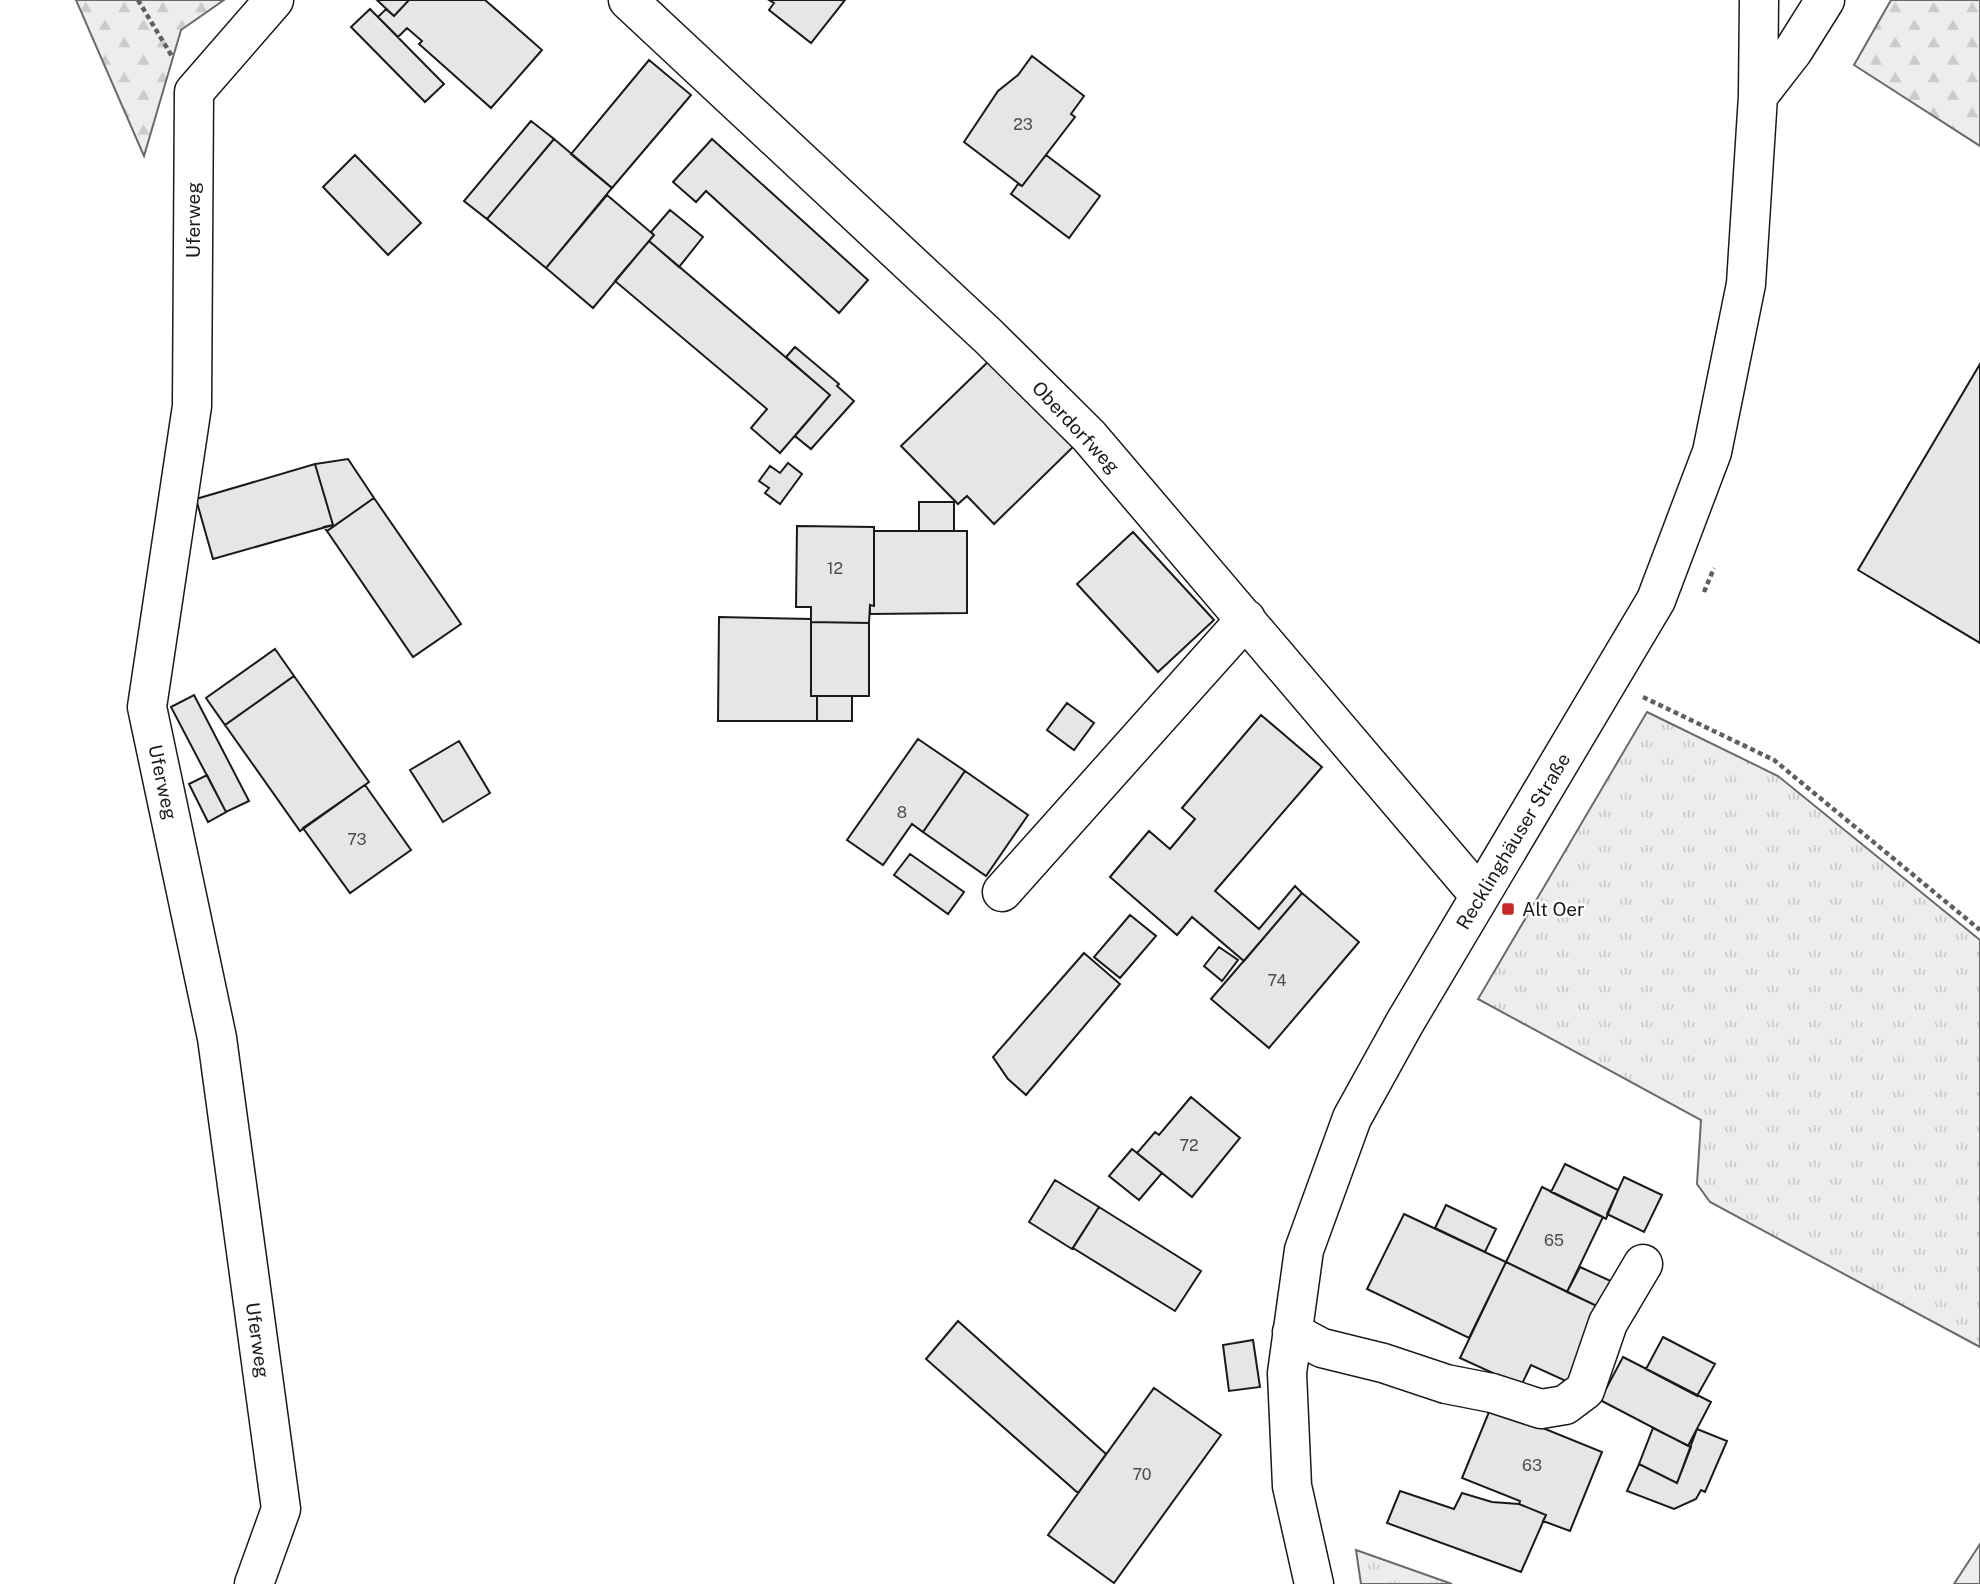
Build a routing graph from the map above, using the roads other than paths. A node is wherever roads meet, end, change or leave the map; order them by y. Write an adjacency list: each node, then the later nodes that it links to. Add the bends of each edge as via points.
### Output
1 (274, 0): 11 (street, Uferweg, via 194,92 192,407 147,708 217,1038 281,1509)
2 (628, 0): 6 (street, Oberdorfweg, via 978,326 1089,436)
3 (1759, 0): 5 (street, Recklinghäuser Straße)
4 (1825, 0): 5 (street)
5 (1758, 96): 8 (street, Recklinghäuser Straße, via 1746,284 1712,452 1656,600)
6 (1245, 619): 7 (street); 8 (street, Oberdorfweg)
7 (1002, 892)
8 (1480, 896): 10 (street, Recklinghäuser Straße, via 1352,1118 1304,1250)
9 (1643, 1264): 10 (street, via 1608,1323 1585,1390 1564,1405 1541,1409 1446,1384 1322,1348)
10 (1292, 1332): 12 (street, Recklinghäuser Straße, via 1287,1373 1292,1486)
11 (254, 1584)
12 (1314, 1584)

